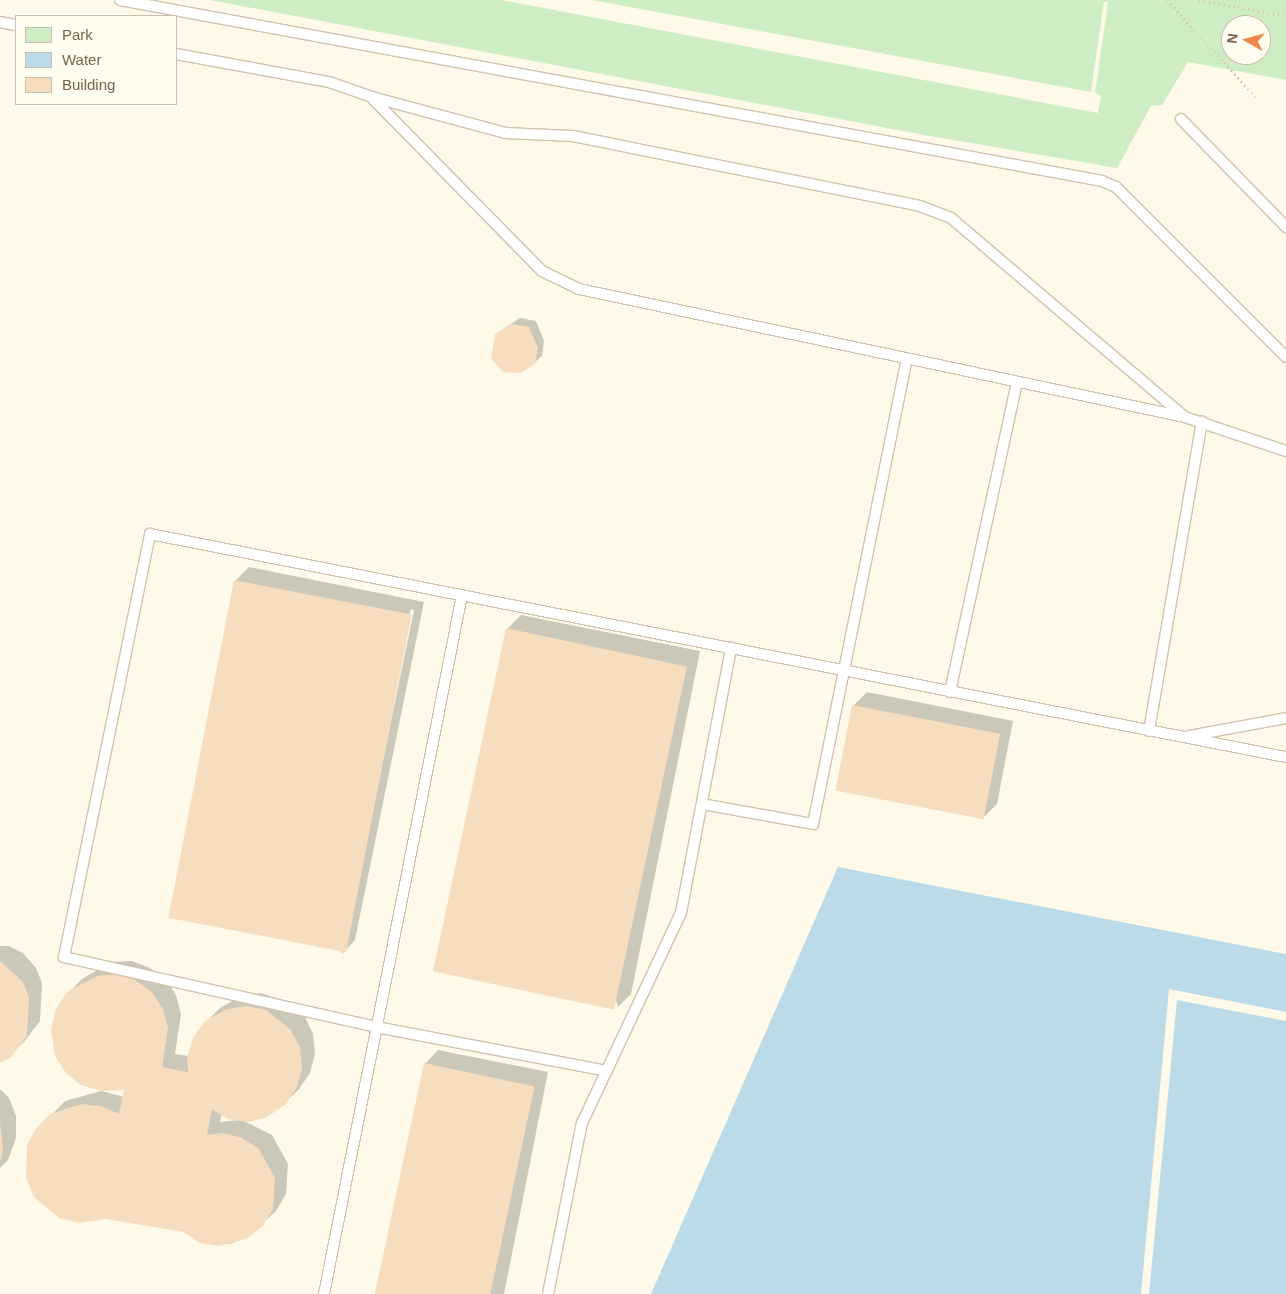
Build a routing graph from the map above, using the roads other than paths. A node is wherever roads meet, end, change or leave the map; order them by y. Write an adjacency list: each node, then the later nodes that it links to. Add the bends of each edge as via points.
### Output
1 (120, 0): 9 (lane, via 1102,181 1116,187)
2 (0, 22): 3 (lane)
3 (15, 25)
4 (178, 54): 5 (lane, via 329,82)
5 (372, 98): 8 (lane, via 549,275 579,289); 11 (lane, via 505,133 573,136 920,206 951,218)
6 (1181, 119): 7 (lane)
7 (1286, 227)
8 (907, 358): 10 (lane); 16 (lane)
9 (1286, 358)
10 (1017, 382): 11 (lane); 17 (lane)
11 (1185, 417): 12 (lane)
12 (1202, 422): 13 (lane); 19 (lane)
13 (1286, 452)
14 (462, 595): 15 (lane); 23 (lane); 23 (lane, via 150,534 64,957)
15 (731, 648): 16 (lane); 22 (lane)
16 (843, 670): 17 (lane); 22 (lane, via 813,824)
17 (950, 692): 19 (lane)
18 (1286, 718): 20 (lane)
19 (1149, 731): 20 (lane)
20 (1183, 738): 21 (lane)
21 (1286, 757)
22 (702, 804): 24 (lane, via 681,913)
23 (377, 1027): 24 (lane); 25 (lane)
24 (607, 1071): 26 (lane, via 582,1124)
25 (324, 1294)
26 (548, 1294)

